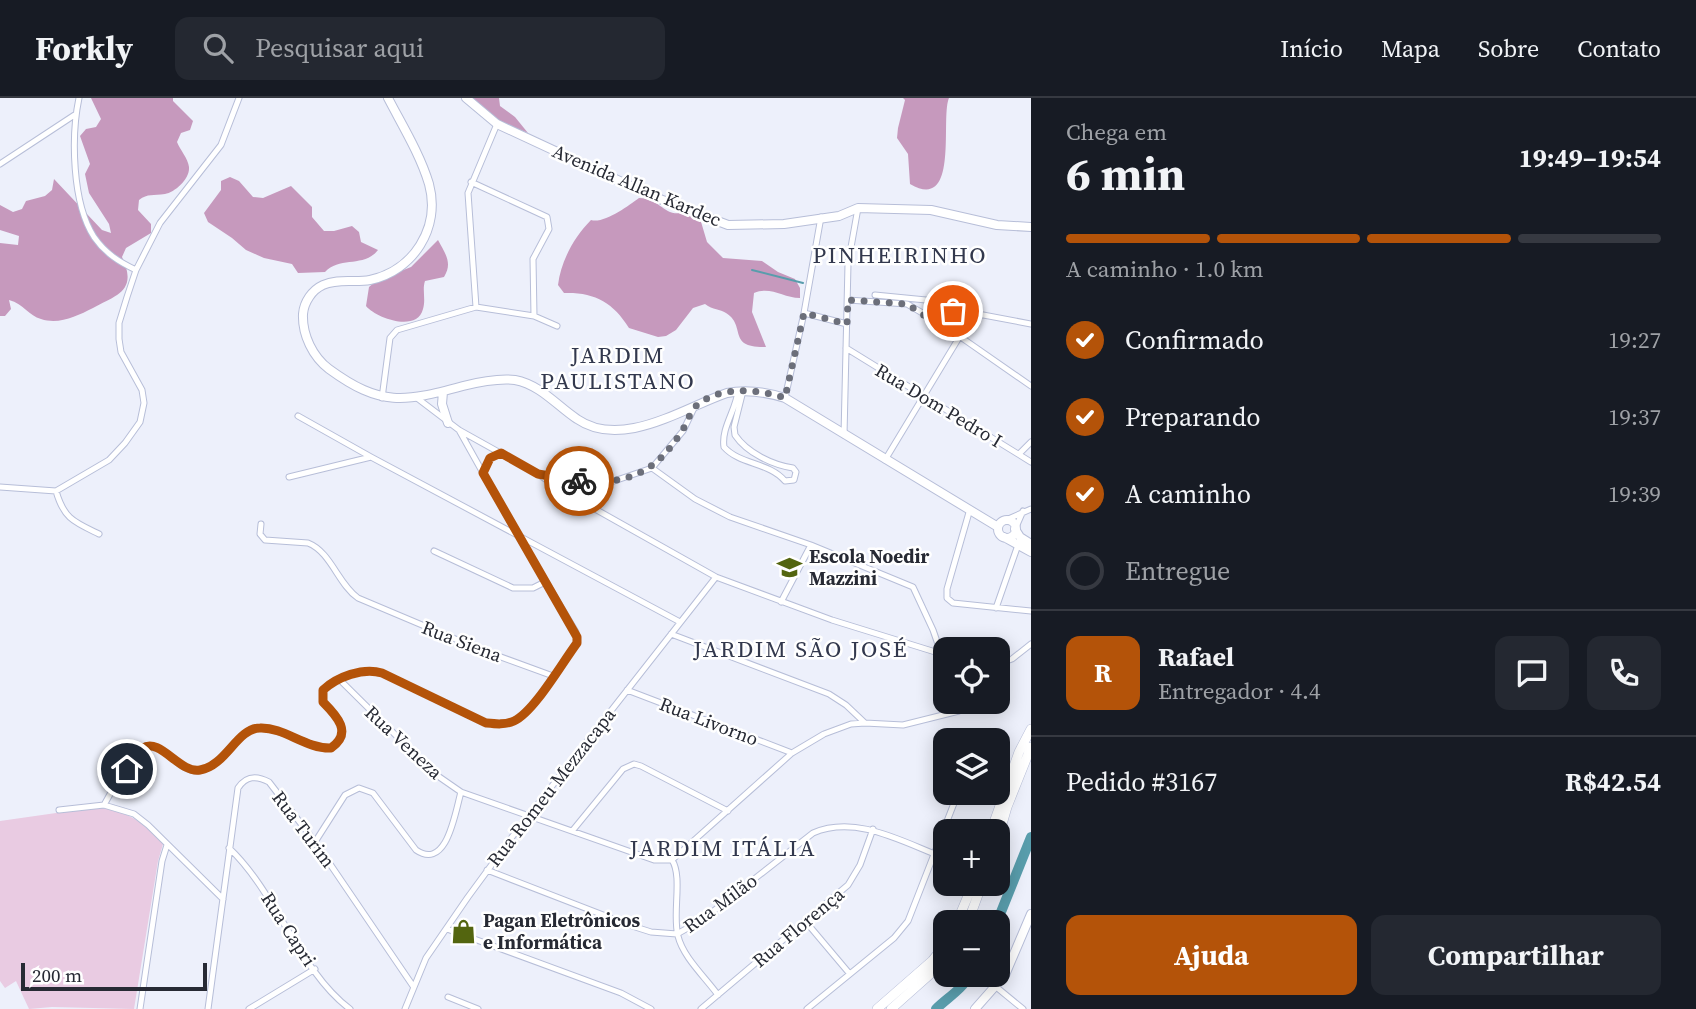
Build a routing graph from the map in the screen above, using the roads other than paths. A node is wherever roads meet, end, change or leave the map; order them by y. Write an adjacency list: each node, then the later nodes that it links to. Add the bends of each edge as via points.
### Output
1 (79, 98): 5 (street)
2 (239, 98): 12 (street, via 221,145 160,223)
3 (388, 98): 32 (street, via 429,186 432,204 426,236 408,262 391,274 323,285 307,300 303,312 309,345 322,364 350,384)
4 (466, 98): 6 (street, Avenida Allan Kardec)
5 (76, 114): 7 (street); 12 (street, via 76,171 87,222 106,252)
6 (497, 124): 8 (street); 10 (street, Avenida Allan Kardec, via 652,196 728,225)
7 (0, 164)
8 (471, 182): 15 (street, via 467,201); 19 (street, via 547,217 549,229 533,259)
9 (858, 208): 10 (street, Avenida Allan Kardec); 11 (street, Avenida Allan Kardec, via 931,210 997,225); 14 (street, via 848,264)
10 (821, 217): 17 (street)
11 (1031, 227)
12 (136, 270): 55 (street, via 119,339 121,352 142,390 140,422 109,460)
13 (875, 295): 16 (street, via 926,300)
14 (848, 300): 20 (street, via 907,304); 21 (street)
15 (476, 307): 19 (street); 32 (street, via 392,333)
16 (953, 312): 18 (street); 20 (street); 24 (street, via 965,314); 25 (street, via 946,319)
17 (804, 313): 21 (street); 34 (street)
18 (975, 313): 22 (street); 24 (street)
19 (534, 316): 23 (street)
20 (931, 320): 25 (street)
21 (847, 324): 27 (street)
22 (1031, 324)
23 (556, 326)
24 (964, 329): 25 (street); 26 (street)
25 (950, 330): 26 (street)
26 (960, 338): 28 (street); 31 (street)
27 (846, 347): 31 (street, Rua Dom Pedro I); 40 (street)
28 (1031, 386)
29 (741, 391): 34 (street); 35 (street); 39 (street); 41 (street)
30 (443, 392): 33 (street); 35 (street, via 475,383 515,380 542,392 578,420 609,431 625,430); 37 (street)
31 (924, 397): 44 (street, Rua Dom Pedro I); 46 (street)
32 (382, 398): 33 (street)
33 (417, 398): 37 (street)
34 (785, 398): 40 (street)
35 (695, 406): 48 (street, via 683,431)
36 (299, 416): 45 (street)
37 (448, 424): 38 (street)
38 (459, 430): 43 (street); 49 (street)
39 (734, 435): 41 (street); 41 (street, via 771,462 793,468 794,480 785,481 776,472 728,452)
40 (844, 435): 46 (street)
41 (723, 436)
42 (1031, 442): 44 (street)
43 (501, 453): 49 (street, via 490,458); 50 (street)
44 (1019, 454): 47 (street, Rua Dom Pedro I)
45 (370, 457): 51 (street); 65 (street)
46 (885, 461): 58 (street)
47 (1031, 462)
48 (652, 468): 53 (street); 69 (street, via 730,517)
49 (483, 473): 65 (street)
50 (538, 474): 52 (street); 56 (street)
51 (289, 477)
52 (567, 480): 53 (street); 56 (street)
53 (596, 483): 57 (street, via 590,495)
54 (0, 487): 55 (street)
55 (56, 491): 66 (street, via 67,516)
56 (563, 491): 57 (street)
57 (593, 507): 73 (street)
58 (970, 509): 63 (street); 76 (street, via 947,598 953,603)
59 (1031, 509): 60 (street)
60 (1023, 511): 61 (street); 64 (street)
61 (1006, 520): 63 (street); 64 (street)
62 (261, 524): 84 (street, Rua Siena, via 265,540 315,546 346,590 358,598)
63 (998, 527): 67 (street)
64 (1016, 528): 67 (street, via 1010,537); 68 (street)
65 (516, 532): 74 (street); 78 (street)
66 (99, 534)
67 (1004, 537): 70 (street)
68 (1031, 544)
69 (811, 545): 75 (street); 80 (street, via 912,587)
70 (1018, 545): 72 (street); 76 (street)
71 (435, 551): 74 (street, via 513,588 533,588)
72 (1031, 552)
73 (716, 577): 75 (street); 78 (street, Rua Romeu Mezzacapa)
74 (545, 582): 84 (street, via 577,637)
75 (781, 602): 82 (street)
76 (996, 608): 77 (street)
77 (1031, 611)
78 (680, 622): 79 (street, Rua Romeu Mezzacapa)
79 (671, 634): 86 (street, Rua Romeu Mezzacapa); 88 (street, via 829,694)
80 (936, 637)
81 (1031, 645): 83 (street)
82 (933, 651)
83 (1010, 660)
84 (552, 676): 85 (street, via 523,715 500,724 486,723 375,671)
85 (340, 680): 92 (street, Rua Veneza, via 435,774); 93 (street, via 322,695 343,729 331,748 254,728 213,765 193,771 158,748 145,746)
86 (627, 690): 91 (street, Rua Livorno); 96 (street, Rua Romeu Mezzacapa)
87 (947, 714): 88 (street, via 903,725)
88 (865, 723): 91 (street, via 824,734)
89 (1031, 729): 97 (main road)
90 (1031, 747): 98 (main road)
91 (792, 753): 95 (street)
92 (461, 792): 96 (street, Rua Veneza); 101 (street, via 446,841 432,856 416,850 373,793 359,788 345,795)
93 (104, 805): 94 (street); 102 (street, via 134,814)
94 (59, 810)
95 (727, 811): 100 (street, via 634,764 623,769); 105 (street)
96 (530, 815): 100 (street, Rua Veneza); 107 (street, Rua Romeu Mezzacapa)
97 (995, 819)
98 (1004, 819)
99 (873, 829): 104 (street, Rua Milão); 110 (street, Rua Florença, via 855,876); 112 (street, Rua Milão, via 833,827 813,833 702,920)
100 (573, 830): 105 (street, Rua Veneza, via 654,860)
101 (315, 842): 103 (street, Rua Turim, via 269,782 252,777 238,788); 118 (street, Rua Turim)
102 (167, 845): 108 (street); 124 (street)
103 (229, 848): 108 (street, Rua Turim); 115 (street, Rua Capri, via 248,866)
104 (933, 853)
105 (672, 860): 112 (street, via 677,869)
106 (933, 861): 117 (street, via 908,921)
107 (487, 870): 111 (street, Rua Romeu Mezzacapa); 112 (street, Rua Milão, via 629,925)
108 (223, 899): 125 (street, Rua Turim)
109 (1031, 914): 114 (street)
110 (806, 922): 117 (street); 121 (street, Rua Florença)
111 (447, 929): 118 (street, Rua Romeu Mezzacapa, via 426,958); 131 (street, via 621,993)
112 (677, 934): 121 (street)
113 (933, 960): 134 (main road)
114 (1010, 965)
115 (314, 970): 126 (street); 127 (street, Rua Capri)
116 (933, 972): 135 (main road)
117 (849, 974): 133 (street)
118 (414, 986): 128 (street, Rua Romeu Mezzacapa)
119 (994, 987): 136 (street)
120 (996, 987): 137 (street)
121 (718, 995): 132 (street, Rua Florença)
122 (448, 997): 123 (street)
123 (459, 1002): 129 (street); 130 (street)
124 (140, 1009)
125 (208, 1009)
126 (249, 1009)
127 (350, 1009)
128 (404, 1009)
129 (456, 1009)
130 (478, 1009)
131 (651, 1009)
132 (701, 1009)
133 (807, 1009)
134 (877, 1009)
135 (891, 1009)
136 (975, 1009)
137 (1023, 1009)

